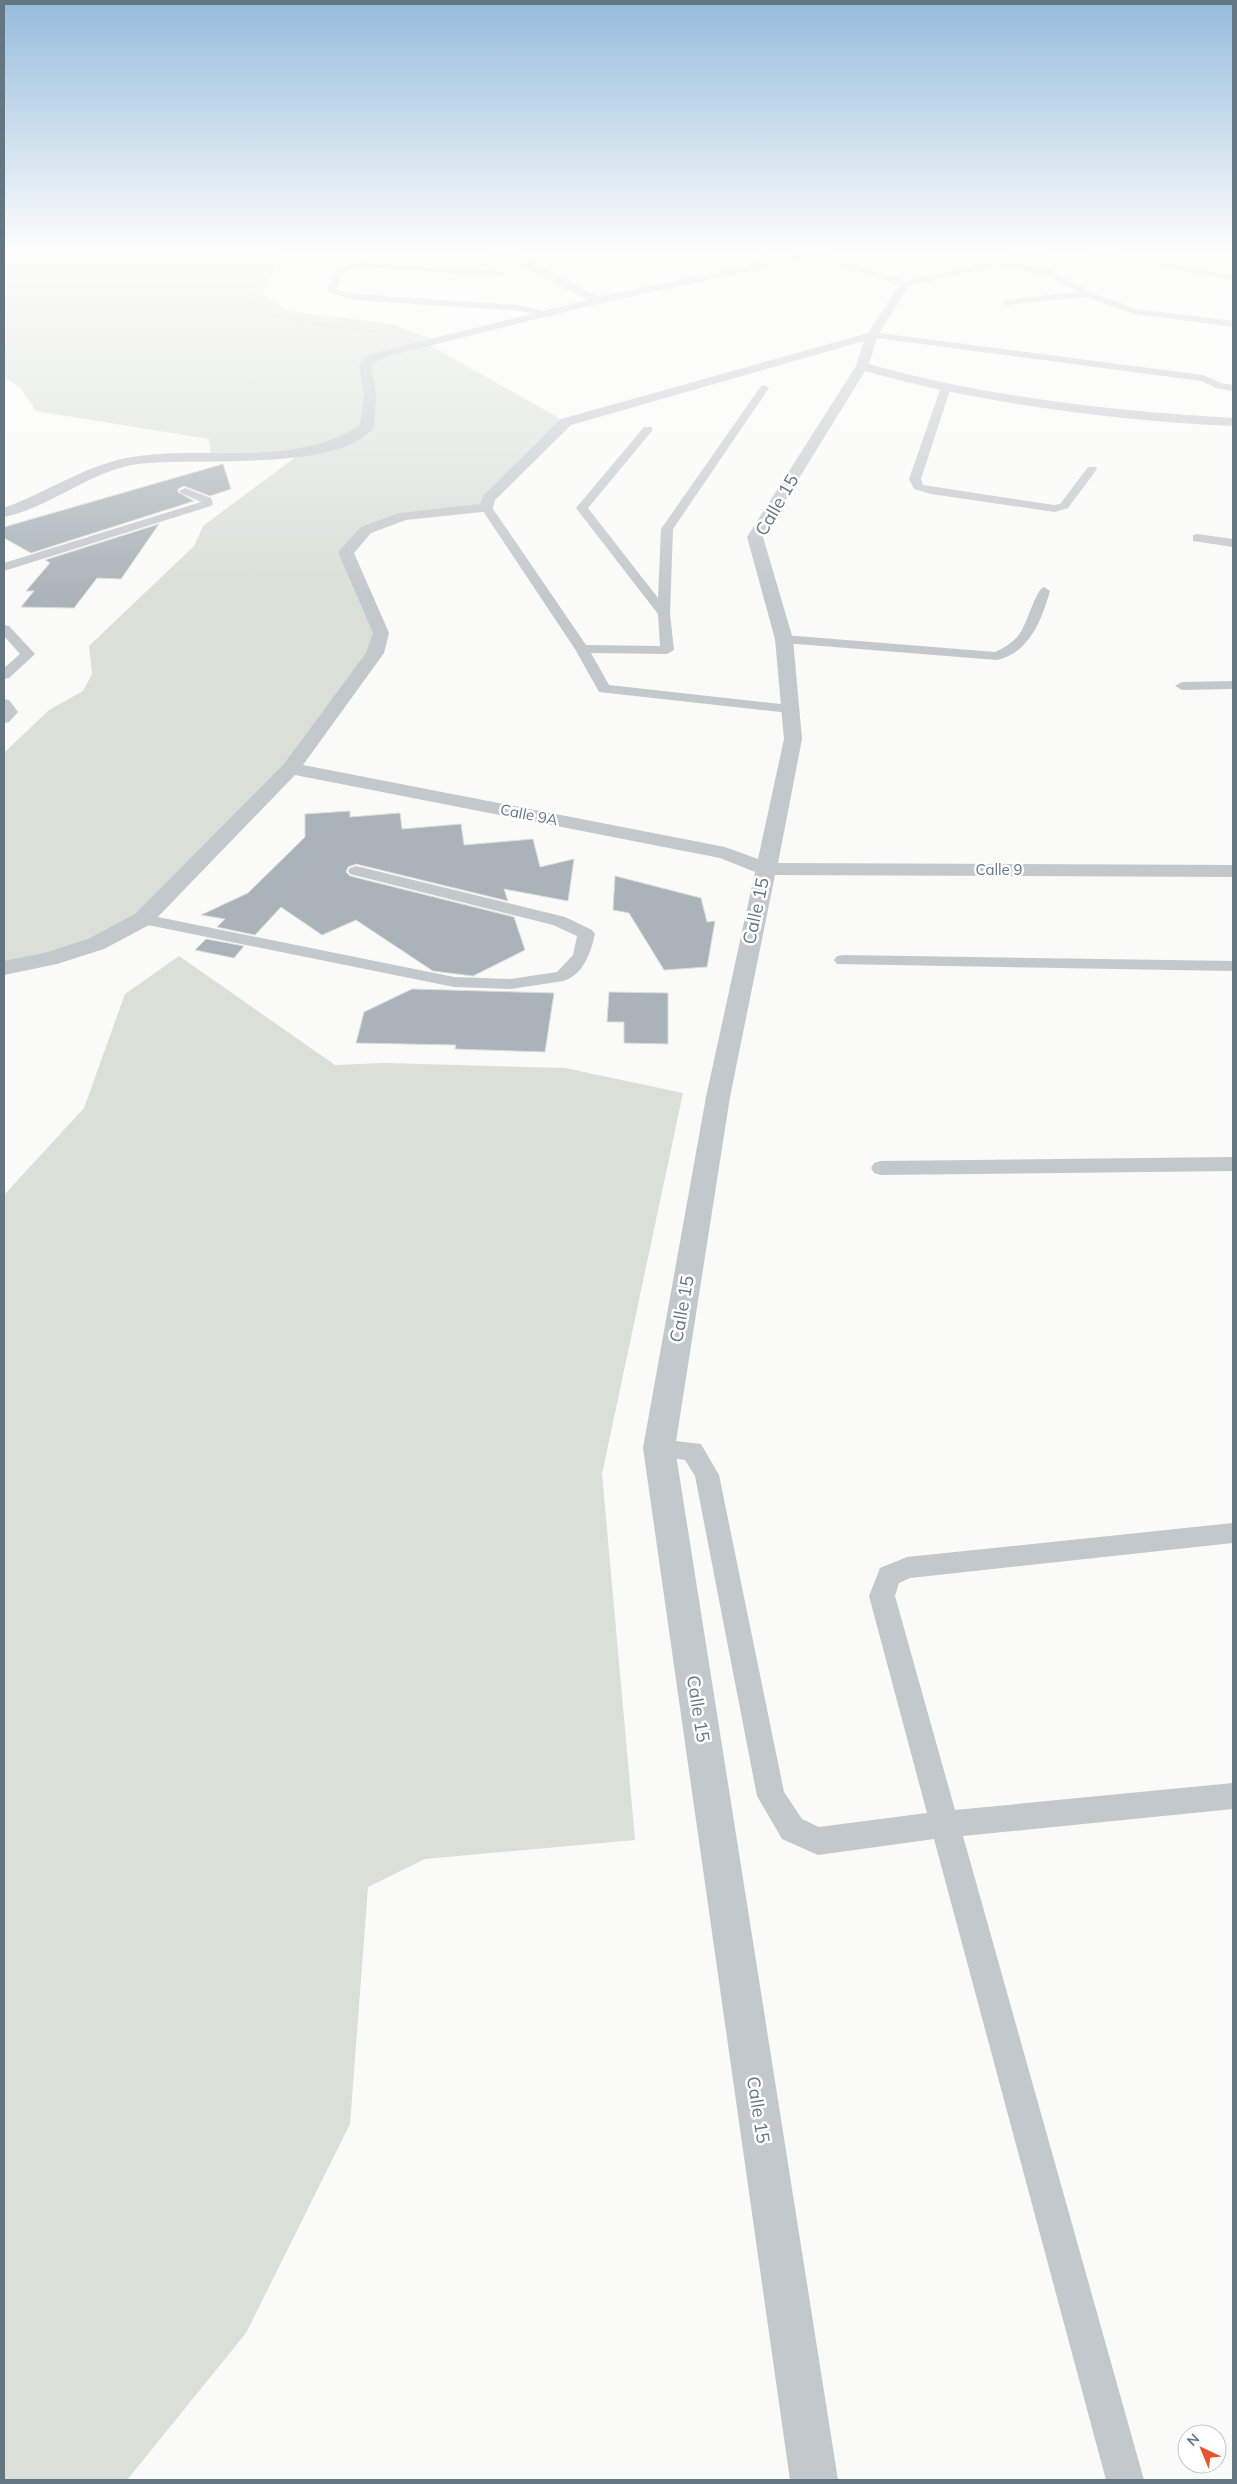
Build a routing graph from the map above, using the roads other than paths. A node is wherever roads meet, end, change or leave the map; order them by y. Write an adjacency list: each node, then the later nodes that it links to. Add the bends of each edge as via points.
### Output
1 (365, 367): 16 (street, via 370,394 367,427 343,442 302,453 123,463)
2 (760, 367): 15 (street, via 566,422 488,499)
3 (861, 367): 7 (street, Calle 15)
4 (865, 367): 6 (street)
5 (1118, 367): 10 (lane, via 1203,378)
6 (900, 377): 7 (street); 8 (street)
7 (848, 387): 23 (street, Calle 15, via 755,537)
8 (946, 387): 11 (street, via 1084,410); 13 (lane, via 916,479 918,487 1055,508 1064,506)
9 (764, 388): 21 (lane, via 667,529)
10 (1233, 388)
11 (1233, 422)
12 (648, 429): 21 (lane, via 582,508)
13 (1092, 469)
14 (185, 491): 19 (lane, via 207,500 208,504)
15 (486, 508): 24 (lane); 31 (street, via 404,516 366,530 346,552 381,633 374,652)
16 (4, 513)
17 (1197, 538): 18 (lane)
18 (1233, 543)
19 (4, 568)
20 (1044, 591): 23 (lane, via 1033,626 1023,640 1010,652 997,656)
21 (664, 614): 24 (lane, via 667,650)
22 (4, 629): 25 (lane, via 28,654)
23 (784, 639): 29 (street, Calle 15)
24 (582, 649): 29 (lane, via 604,689)
25 (4, 676)
26 (1233, 685): 27 (lane)
27 (1182, 686)
28 (4, 702): 30 (lane, via 11,712)
29 (790, 709): 32 (street, Calle 15, via 793,739)
30 (4, 719)
31 (291, 768): 32 (street, Calle 9A, via 725,853); 35 (street)
32 (765, 869): 34 (street, Calle 9); 41 (street, Calle 15, via 718,1097)
33 (356, 871): 35 (lane, via 560,921 586,934 580,956 563,976 512,984 454,982)
34 (1233, 871)
35 (143, 919): 38 (street, via 96,944 49,959)
36 (843, 960): 37 (lane)
37 (1233, 966)
38 (4, 968)
39 (1233, 1164): 40 (lane)
40 (881, 1168)
41 (659, 1448): 44 (lane, via 692,1451 706,1475 771,1796 792,1829 818,1841); 45 (street, Calle 15)
42 (1233, 1534): 44 (lane, via 907,1568 889,1576 882,1596)
43 (1233, 1796): 44 (lane)
44 (944, 1824): 46 (lane)
45 (814, 2480)
46 (1125, 2480)

